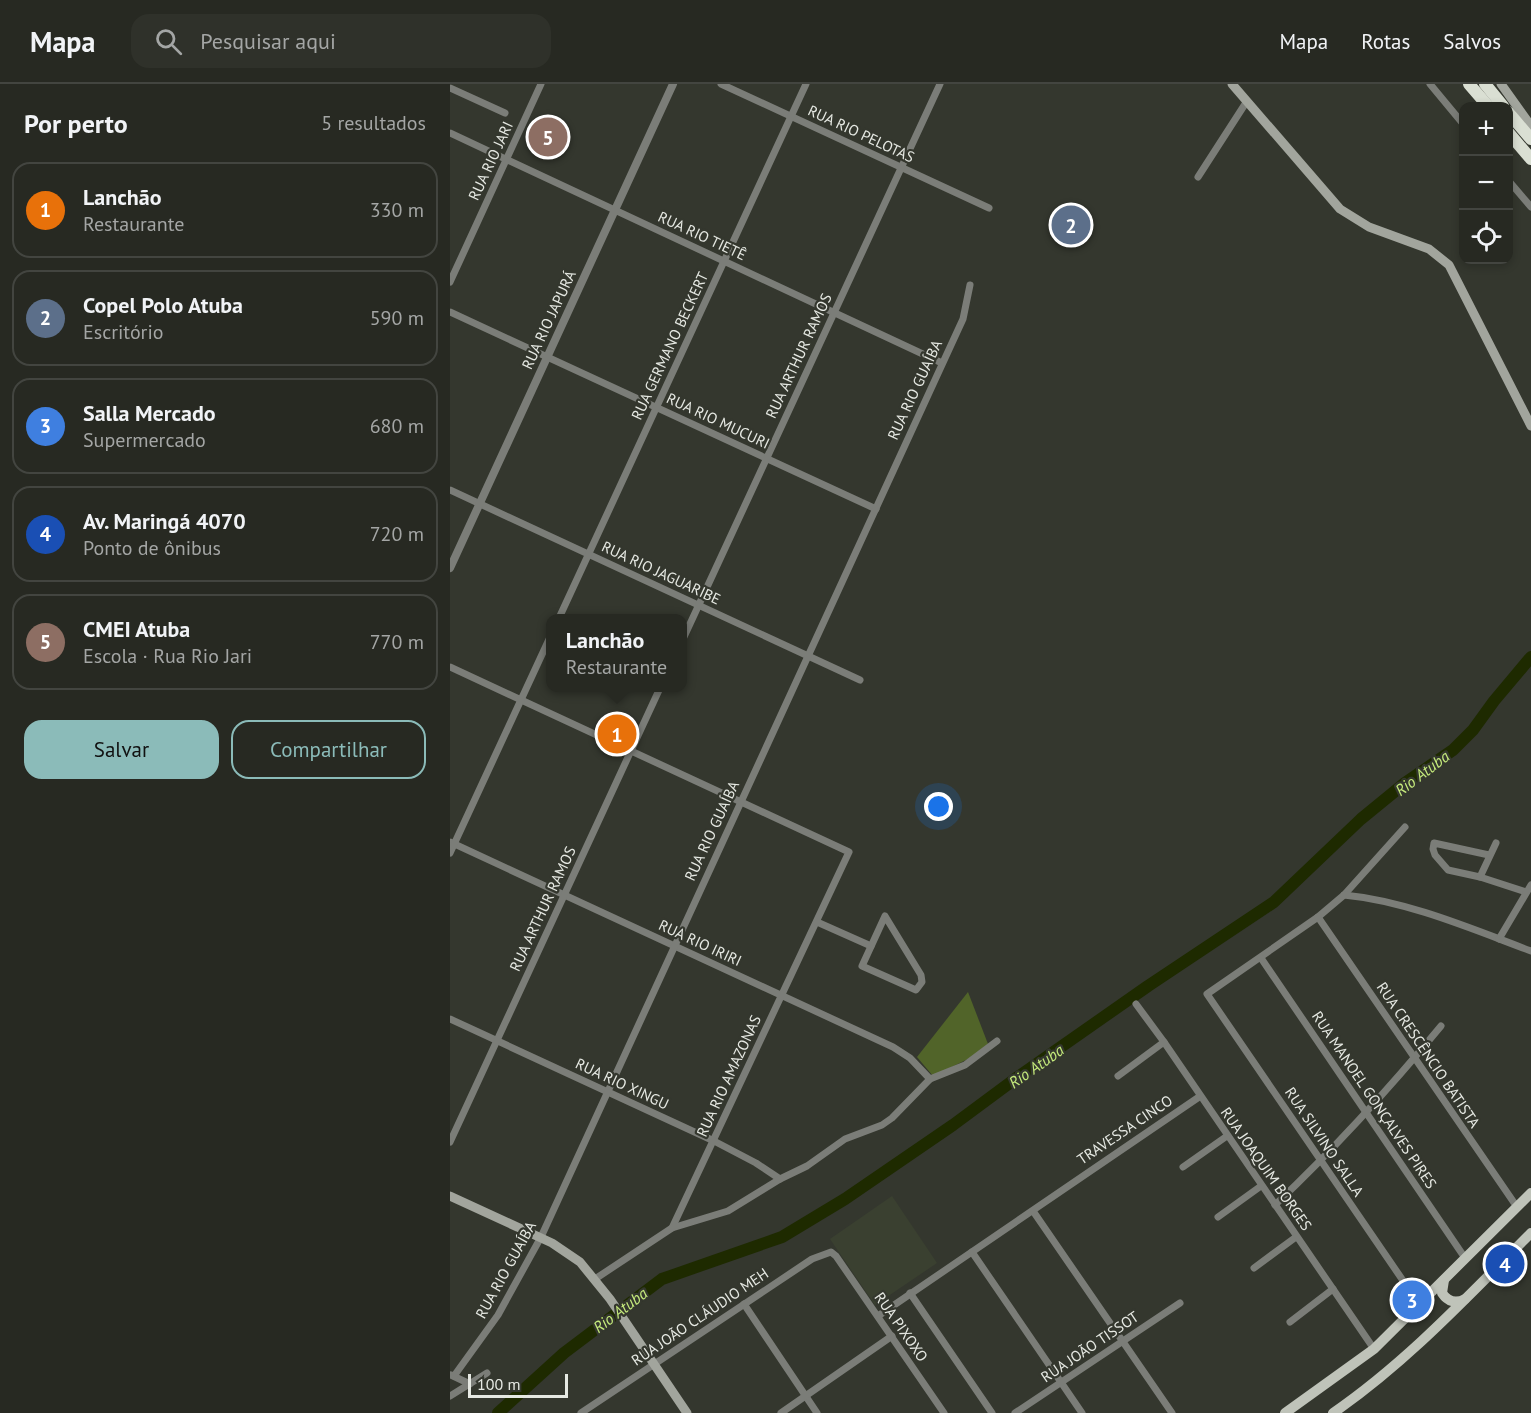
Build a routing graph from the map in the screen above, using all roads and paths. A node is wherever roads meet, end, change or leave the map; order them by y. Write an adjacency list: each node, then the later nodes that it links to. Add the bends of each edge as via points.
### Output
1 (542, 84): 23 (street, RUA RIO JARI)
2 (673, 84): 30 (street, RUA RIO JAPURÁ)
3 (721, 84): 16 (street, RUA RIO PELOTAS)
4 (807, 84): 16 (street, RUA GERMANO BECKERT)
5 (940, 84): 25 (street, RUA ARTHUR RAMOS)
6 (1232, 84): 12 (main road)
7 (1430, 84): 18 (street)
8 (1469, 84): 13 (highway)
9 (1485, 84): 14 (highway)
10 (1501, 84): 19 (main road)
11 (450, 88): 15 (street)
12 (1247, 101): 26 (street); 39 (main road, via 1340,209 1369,227 1429,249 1449,265)
13 (1485, 102)
14 (1500, 102)
15 (505, 113)
16 (791, 117): 25 (street, RUA RIO PELOTAS); 31 (street, RUA GERMANO BECKERT)
17 (1513, 117): 22 (highway)
18 (1459, 119)
19 (1531, 126)
20 (450, 133): 23 (street, RUA RIO TIETÊ)
21 (1513, 137): 24 (highway)
22 (1531, 139)
23 (507, 159): 30 (street, RUA RIO TIETÊ); 32 (street, RUA RIO JARI)
24 (1531, 159)
25 (901, 167): 29 (street, RUA RIO PELOTAS); 35 (street, RUA ARTHUR RAMOS)
26 (1198, 177)
27 (1513, 185): 28 (street)
28 (1531, 207)
29 (989, 208)
30 (615, 210): 31 (street, RUA RIO TIETÊ); 36 (street, RUA RIO JAPURÁ)
31 (724, 261): 35 (street, RUA RIO TIETÊ); 38 (street, RUA GERMANO BECKERT)
32 (450, 282)
33 (970, 285): 37 (street, RUA RIO GUAÍBA, via 963,319)
34 (450, 312): 36 (street, RUA RIO MUCURI)
35 (834, 313): 37 (street, RUA RIO TIETÊ); 40 (street, RUA ARTHUR RAMOS)
36 (547, 357): 38 (street, RUA RIO MUCURI); 42 (street, RUA RIO JAPURÁ)
37 (942, 363): 43 (street, RUA RIO GUAÍBA)
38 (657, 407): 40 (street, RUA RIO MUCURI); 44 (street, RUA GERMANO BECKERT)
39 (1531, 426)
40 (767, 458): 43 (street, RUA RIO MUCURI); 46 (street, RUA ARTHUR RAMOS)
41 (450, 490): 42 (street, RUA RIO JAGUARIBE)
42 (480, 504): 44 (street, RUA RIO JAGUARIBE); 45 (street, RUA RIO JAPURÁ)
43 (876, 508): 50 (street, RUA RIO GUAÍBA)
44 (589, 554): 46 (street, RUA RIO JAGUARIBE); 47 (street, RUA GERMANO BECKERT)
45 (450, 568)
46 (698, 605): 48 (street, RUA ARTHUR RAMOS); 50 (street, RUA RIO JAGUARIBE)
47 (561, 614)
48 (687, 630)
49 (546, 646): 54 (street)
50 (808, 656): 52 (street, RUA RIO JAGUARIBE); 56 (street, RUA RIO GUAÍBA)
51 (450, 667): 54 (street)
52 (860, 680)
53 (658, 692): 55 (street, RUA ARTHUR RAMOS)
54 (521, 700): 55 (street); 58 (street)
55 (631, 751): 56 (street); 65 (street, RUA ARTHUR RAMOS)
56 (741, 802): 68 (street, RUA RIO AMAZONAS, via 849,852); 70 (street, RUA RIO GUAÍBA)
57 (1405, 827): 66 (street)
58 (452, 843): 60 (street); 65 (street, RUA RIO IRIRI)
59 (1496, 843): 61 (street)
60 (450, 853)
61 (1489, 855): 62 (street); 62 (street, via 1434,843 1435,855 1448,870)
62 (1480, 877): 64 (street)
63 (1531, 885): 64 (street)
64 (1526, 892): 69 (street)
65 (564, 895): 70 (street, RUA RIO IRIRI); 78 (street, RUA ARTHUR RAMOS)
66 (1344, 895): 67 (street); 69 (street, via 1393,903)
67 (1318, 917): 73 (street); 81 (street, RUA CRESCÊNCIO BATISTA)
68 (817, 922): 71 (street); 74 (street, RUA RIO AMAZONAS)
69 (1499, 939): 72 (street)
70 (675, 946): 74 (street, RUA RIO IRIRI); 84 (street, RUA RIO GUAÍBA)
71 (871, 946): 71 (street, via 862,966 912,989 920,987 919,969 885,916)
72 (1531, 951)
73 (1262, 958): 86 (street, RUA MANOEL GONÇALVES PIRES); 90 (street, RUA SILVINO SALLA, via 1207,994)
74 (782, 996): 83 (street, RUA RIO IRIRI, via 893,1047 910,1058); 88 (street, RUA RIO AMAZONAS)
75 (1136, 1004): 80 (street, RUA JOAQUIM BORGES)
76 (450, 1019): 78 (street, RUA RIO XINGU)
77 (1441, 1026): 81 (street)
78 (497, 1041): 84 (street, RUA RIO XINGU); 89 (street, RUA ARTHUR RAMOS)
79 (997, 1041): 83 (street, via 965,1065)
80 (1164, 1042): 82 (street); 85 (street, RUA JOAQUIM BORGES)
81 (1414, 1058): 86 (street); 97 (street, RUA CRESCÊNCIO BATISTA)
82 (1118, 1076)
83 (930, 1080): 92 (street, via 887,1122 845,1139)
84 (608, 1092): 88 (street, RUA RIO XINGU); 102 (street, RUA RIO GUAÍBA)
85 (1199, 1096): 87 (street, RUA JOAQUIM BORGES); 98 (street, TRAVESSA CINCO)
86 (1367, 1113): 90 (street); 106 (street, RUA MANOEL GONÇALVES PIRES)
87 (1227, 1136): 91 (street); 93 (street, RUA JOAQUIM BORGES)
88 (714, 1141): 92 (street, RUA RIO XINGU); 100 (street, RUA RIO AMAZONAS)
89 (450, 1142)
90 (1321, 1162): 96 (street); 115 (street, RUA SILVINO SALLA)
91 (1183, 1167)
92 (780, 1179): 100 (street, via 728,1211)
93 (1261, 1186): 96 (street, RUA JOAQUIM BORGES); 99 (street)
94 (1531, 1193): 97 (main road)
95 (450, 1196): 102 (main road)
96 (1275, 1205): 103 (street, RUA JOAQUIM BORGES)
97 (1517, 1207): 106 (main road)
98 (1033, 1211): 104 (street, TRAVESSA CINCO); 119 (street)
99 (1218, 1217)
100 (672, 1228): 108 (street)
101 (1531, 1233): 112 (main road)
102 (541, 1237): 108 (main road, via 571,1255); 123 (street, RUA RIO GUAÍBA, via 510,1296 477,1347)
103 (1296, 1237): 107 (street); 110 (street, RUA JOAQUIM BORGES)
104 (972, 1252): 111 (street, TRAVESSA CINCO); 124 (street)
105 (836, 1256): 114 (street, RUA JOÃO CLÁUDIO MEH, via 831,1252 812,1259); 116 (street, RUA PIXOXO)
106 (1465, 1258): 109 (main road)
107 (1254, 1268)
108 (595, 1279): 121 (main road)
109 (1444, 1279): 112 (main road, via 1445,1297 1453,1302); 115 (main road)
110 (1333, 1289): 117 (street); 120 (street, RUA JOAQUIM BORGES)
111 (910, 1293): 116 (street, TRAVESSA CINCO); 133 (street)
112 (1465, 1299): 138 (main road, via 1408,1354)
113 (1180, 1303): 119 (street, RUA JOÃO TISSOT)
114 (744, 1304): 121 (street, RUA JOÃO CLÁUDIO MEH); 127 (street)
115 (1419, 1304): 120 (main road)
116 (878, 1316): 118 (street, RUA PIXOXO)
117 (1290, 1322)
118 (892, 1336): 127 (street); 132 (street, RUA PIXOXO)
119 (1121, 1340): 124 (street, RUA JOÃO TISSOT); 136 (street)
120 (1374, 1349): 137 (main road)
121 (654, 1363): 128 (street, RUA JOÃO CLÁUDIO MEH); 129 (main road)
122 (487, 1373): 125 (street)
123 (452, 1375): 125 (street)
124 (1061, 1382): 134 (street, RUA JOÃO TISSOT); 135 (street)
125 (470, 1384): 126 (street)
126 (450, 1396)
127 (806, 1396): 130 (street); 131 (street)
128 (581, 1413)
129 (687, 1413)
130 (781, 1413)
131 (818, 1413)
132 (944, 1413)
133 (992, 1413)
134 (1015, 1413)
135 (1082, 1413)
136 (1172, 1413)
137 (1285, 1413)
138 (1333, 1413)

